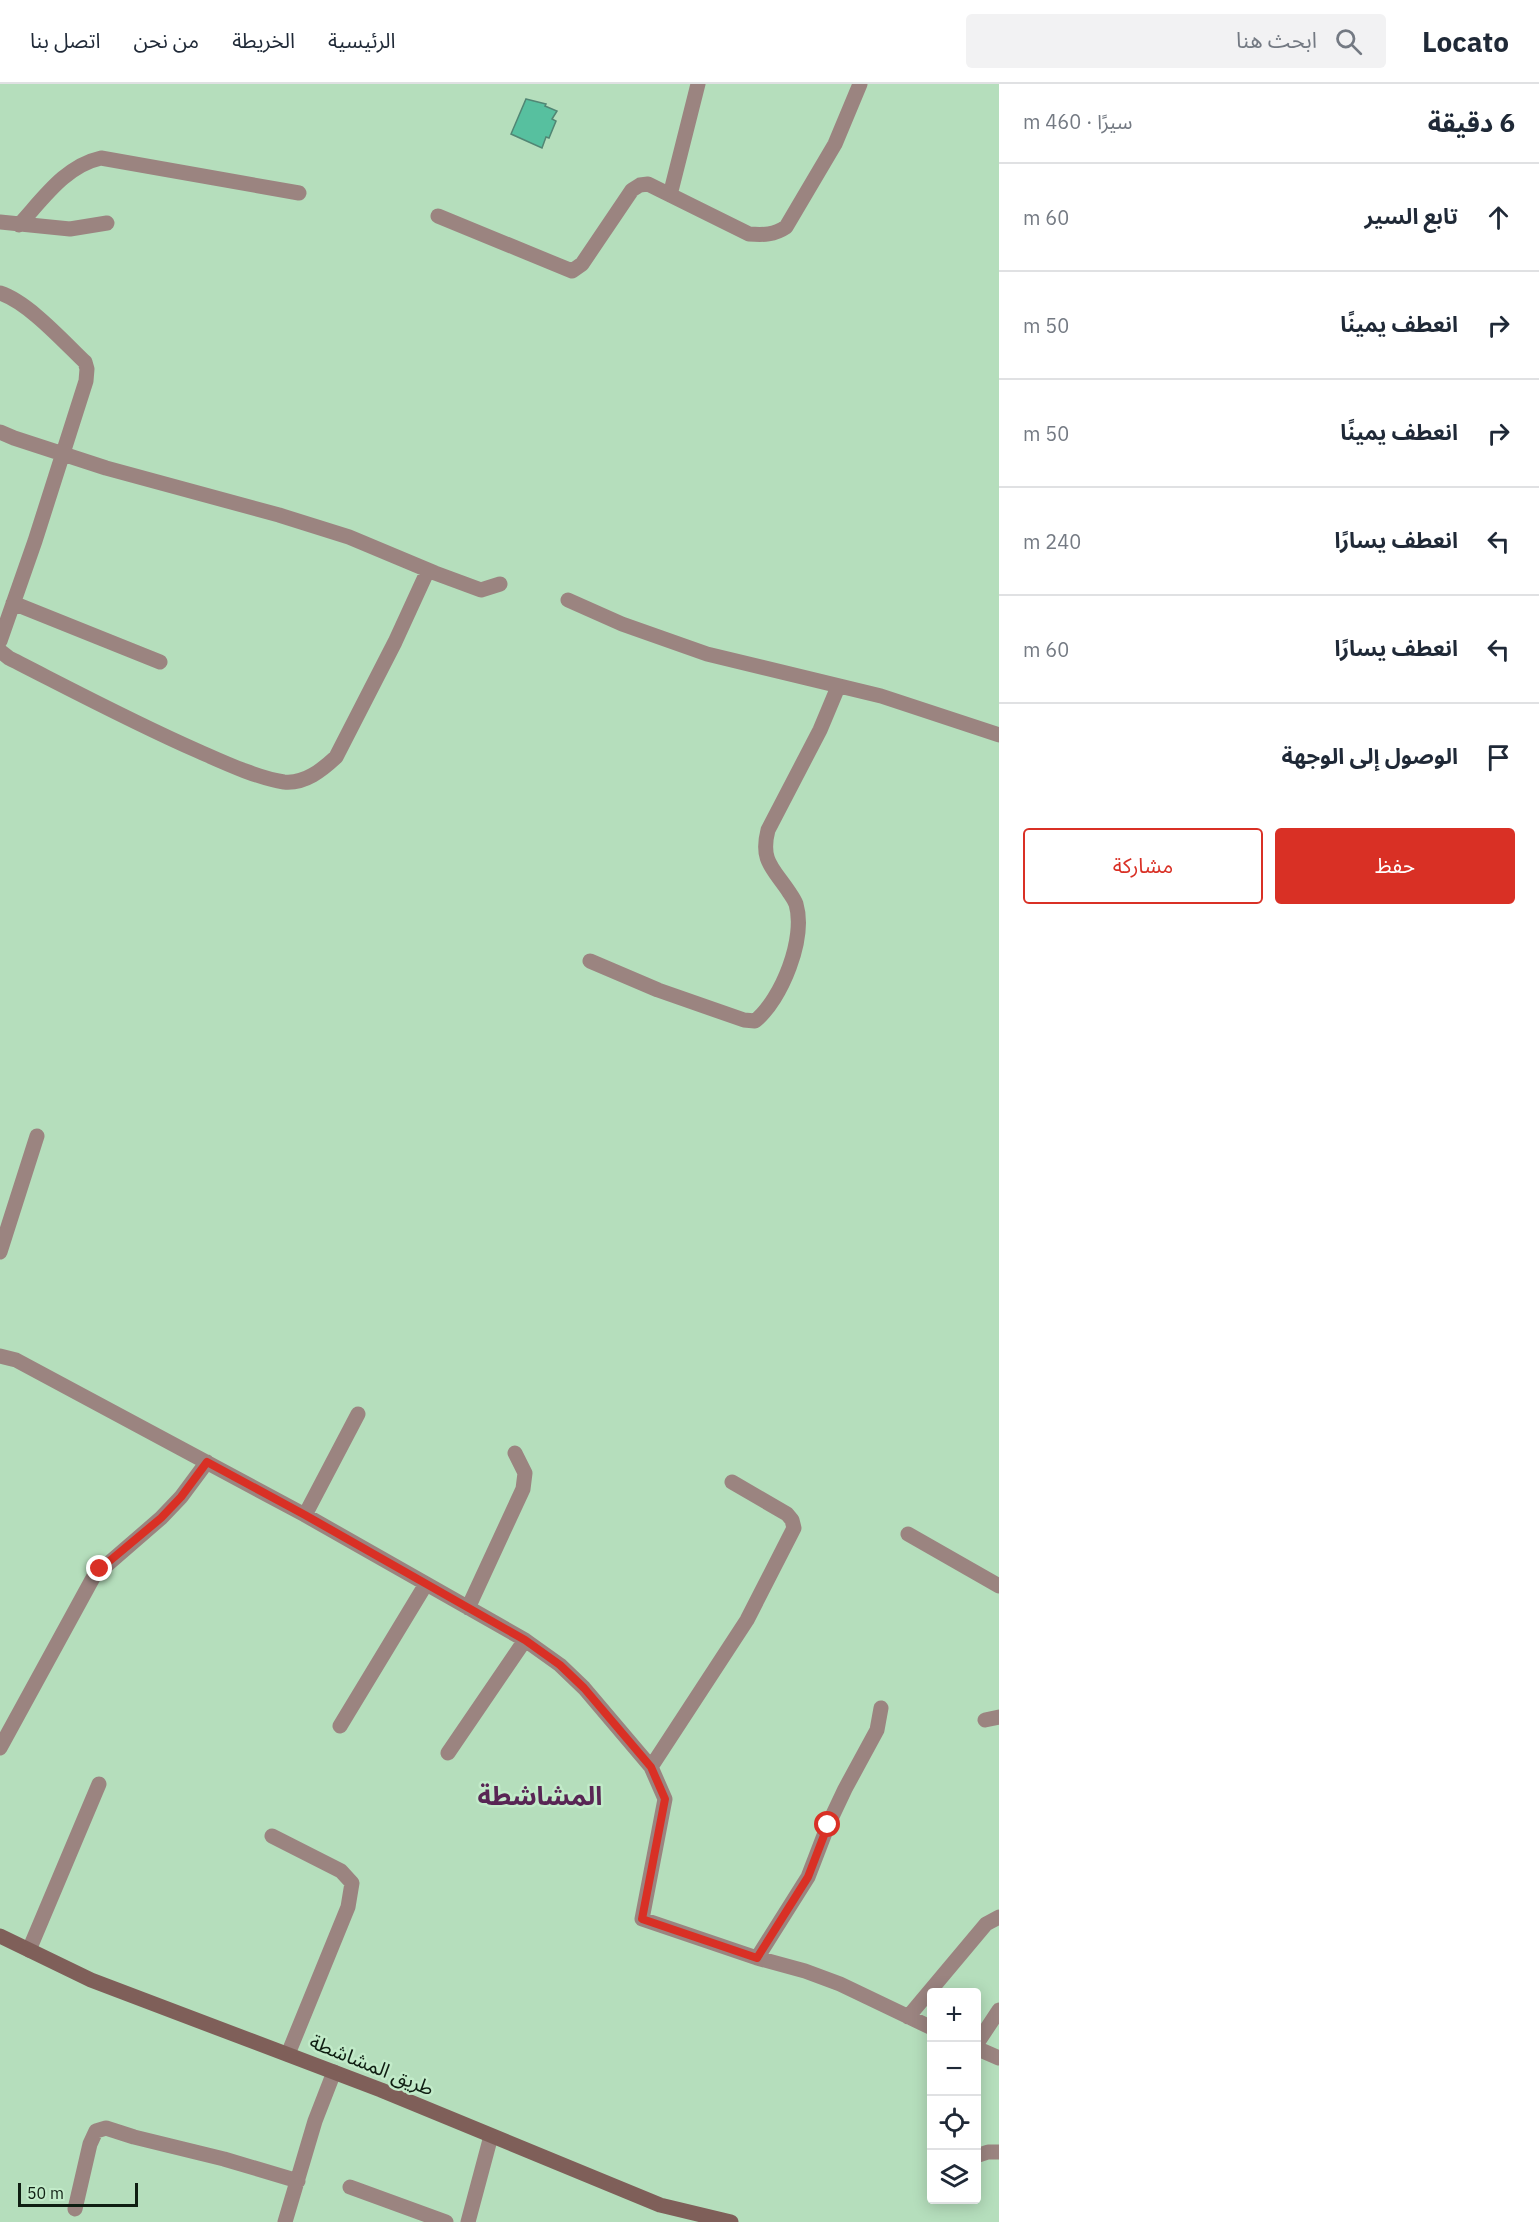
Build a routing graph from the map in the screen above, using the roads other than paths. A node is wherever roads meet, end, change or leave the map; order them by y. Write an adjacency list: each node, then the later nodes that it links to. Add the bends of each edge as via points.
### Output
1 (698, 84): 4 (street)
2 (860, 84): 4 (street, via 835,144 786,227 777,233 749,234)
3 (299, 193): 8 (street, via 100,159 68,172)
4 (670, 195): 5 (street, via 648,184 632,190 582,264 572,271)
5 (438, 216)
6 (0, 222): 8 (street)
7 (107, 223): 8 (street, via 70,229)
8 (19, 225)
9 (0, 293): 11 (street, via 34,315 85,362 86,381)
10 (0, 432): 11 (street)
11 (64, 454): 12 (street, via 299,521); 15 (street)
12 (428, 570): 13 (street, via 481,590); 17 (street, via 336,757 303,780 285,782 224,762 155,732)
13 (500, 584)
14 (568, 600): 19 (street, via 621,624 708,654)
15 (14, 603): 16 (street); 18 (street)
16 (0, 641)
17 (0, 651)
18 (160, 662)
19 (838, 687): 20 (street, via 881,696); 21 (street, via 765,842 770,867 795,902 798,925 788,969 768,1011 755,1021 744,1020)
20 (999, 735)
21 (590, 961)
22 (37, 1136): 23 (street)
23 (0, 1252)
24 (0, 1356): 27 (street, via 16,1360)
25 (358, 1414): 29 (street)
26 (515, 1453): 33 (street, via 525,1473 523,1489)
27 (207, 1462): 29 (street); 37 (street, via 161,1518 93,1576)
28 (732, 1482): 39 (street, via 788,1514 794,1528 747,1620)
29 (305, 1515): 31 (street)
30 (908, 1534): 32 (street)
31 (426, 1584): 33 (street); 36 (street)
32 (999, 1586)
33 (468, 1608): 34 (street)
34 (525, 1640): 38 (street); 39 (street, via 584,1688)
35 (881, 1708): 45 (street, via 877,1730 832,1816 808,1877)
36 (340, 1726)
37 (0, 1748)
38 (448, 1753)
39 (651, 1767): 45 (street, via 665,1799 642,1919)
40 (99, 1784): 44 (street)
41 (272, 1836): 51 (street, via 341,1871 352,1883 348,1907)
42 (999, 1917): 47 (street, via 986,1924)
43 (0, 1936): 44 (main road, طريق المشاشطة)
44 (29, 1950): 51 (main road, طريق المشاشطة, via 91,1980)
45 (757, 1958): 47 (street, via 832,1981)
46 (999, 2010): 49 (street)
47 (908, 2017): 48 (street)
48 (927, 2026)
49 (979, 2042)
50 (981, 2049): 52 (street)
51 (288, 2054): 53 (main road, طريق المشاشطة)
52 (999, 2058)
53 (334, 2072): 54 (main road, طريق المشاشطة); 57 (street)
54 (491, 2136): 62 (street); 63 (main road, طريق المشاشطة, via 660,2205)
55 (999, 2152): 56 (street)
56 (981, 2154)
57 (298, 2181): 59 (street, via 106,2128 96,2132 90,2144); 60 (street)
58 (350, 2187): 61 (street)
59 (75, 2209)
60 (285, 2222)
61 (446, 2222)
62 (468, 2222)
63 (731, 2222)

